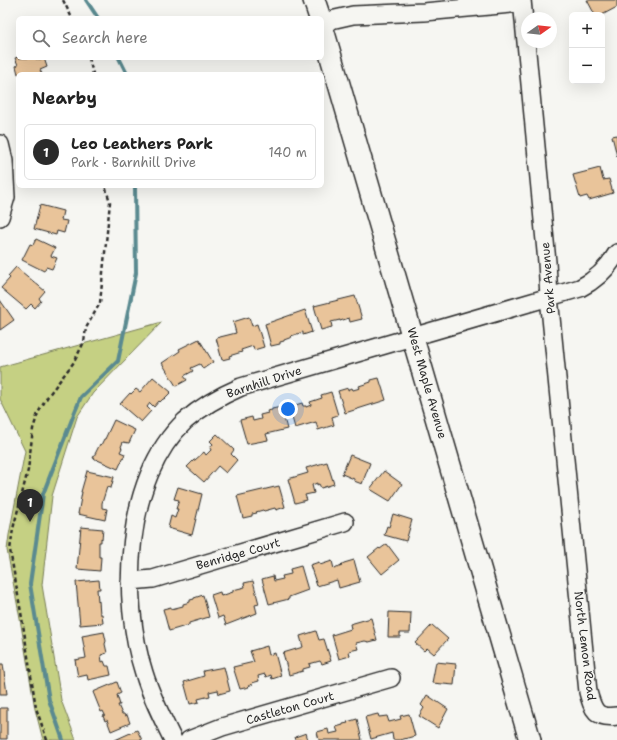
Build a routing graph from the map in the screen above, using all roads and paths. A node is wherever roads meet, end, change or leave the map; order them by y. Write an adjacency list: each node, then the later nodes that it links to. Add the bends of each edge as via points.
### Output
1 (63, 0): 4 (path)
2 (314, 0): 5 (main road)
3 (522, 2): 6 (street, via 424,12 353,15); 14 (street, Park Avenue)
4 (71, 16)
5 (319, 16)
6 (324, 22)
7 (324, 33): 15 (main road, West Maple Avenue)
8 (90, 60): 9 (path)
9 (92, 72)
10 (0, 144): 12 (street, via 4,160 6,197)
11 (106, 188): 21 (path, via 110,202 100,303 86,328 84,342 74,362 38,413 10,550 36,708)
12 (0, 218)
13 (617, 253): 14 (street, Barnhill Drive, via 592,282)
14 (549, 297): 15 (street, Barnhill Drive); 17 (street, Park Avenue)
15 (414, 337): 18 (street, Barnhill Drive, via 242,387 209,402 184,421 161,450 150,470 134,531); 24 (main road, West Maple Avenue)
16 (345, 522): 18 (street, Benridge Court, via 153,579)
17 (575, 556): 20 (street, North Lemon Road, via 591,704 601,716)
18 (130, 581): 22 (street, Barnhill Drive, via 132,624 144,672)
19 (391, 678): 23 (street, Castleton Court, via 222,727)
20 (617, 716)
21 (47, 740)
22 (173, 740)
23 (189, 740)
24 (530, 740)

